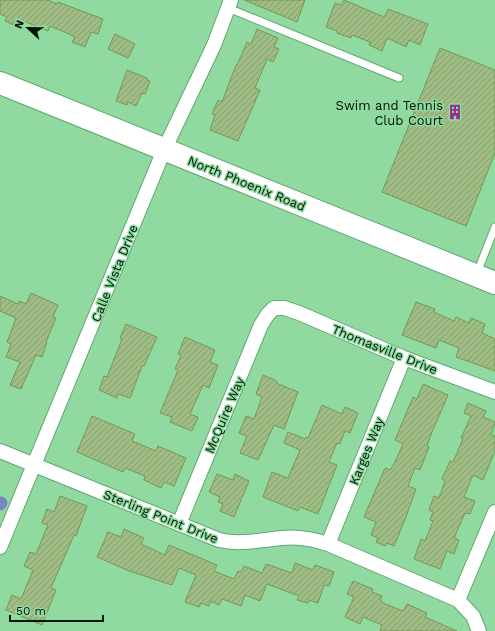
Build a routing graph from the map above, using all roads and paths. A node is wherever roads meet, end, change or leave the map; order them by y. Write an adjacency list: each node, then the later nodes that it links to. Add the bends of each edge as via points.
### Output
1 (230, 4): 2 (lane); 4 (street, Calle Vista Drive, via 214,45)
2 (399, 78)
3 (0, 83): 4 (main road, North Phoenix Road)
4 (164, 150): 6 (main road, North Phoenix Road); 11 (street, Calle Vista Drive)
5 (495, 228): 6 (lane)
6 (485, 279)
7 (274, 308): 8 (street, Thomasville Drive, via 284,308 298,313); 13 (street, McQuire Way, via 261,325)
8 (404, 358): 9 (street, Thomasville Drive); 14 (street, Karges Way)
9 (495, 392)
10 (0, 451): 11 (street, Sterling Point Drive)
11 (35, 465): 13 (street, Sterling Point Drive); 15 (street, Calle Vista Drive)
12 (495, 512): 16 (street)
13 (179, 524): 14 (street, Sterling Point Drive, via 232,543 296,537)
14 (328, 544): 16 (street, Sterling Point Drive)
15 (0, 547)
16 (458, 600): 17 (street, Sterling Point Drive, via 474,616)
17 (479, 631)

